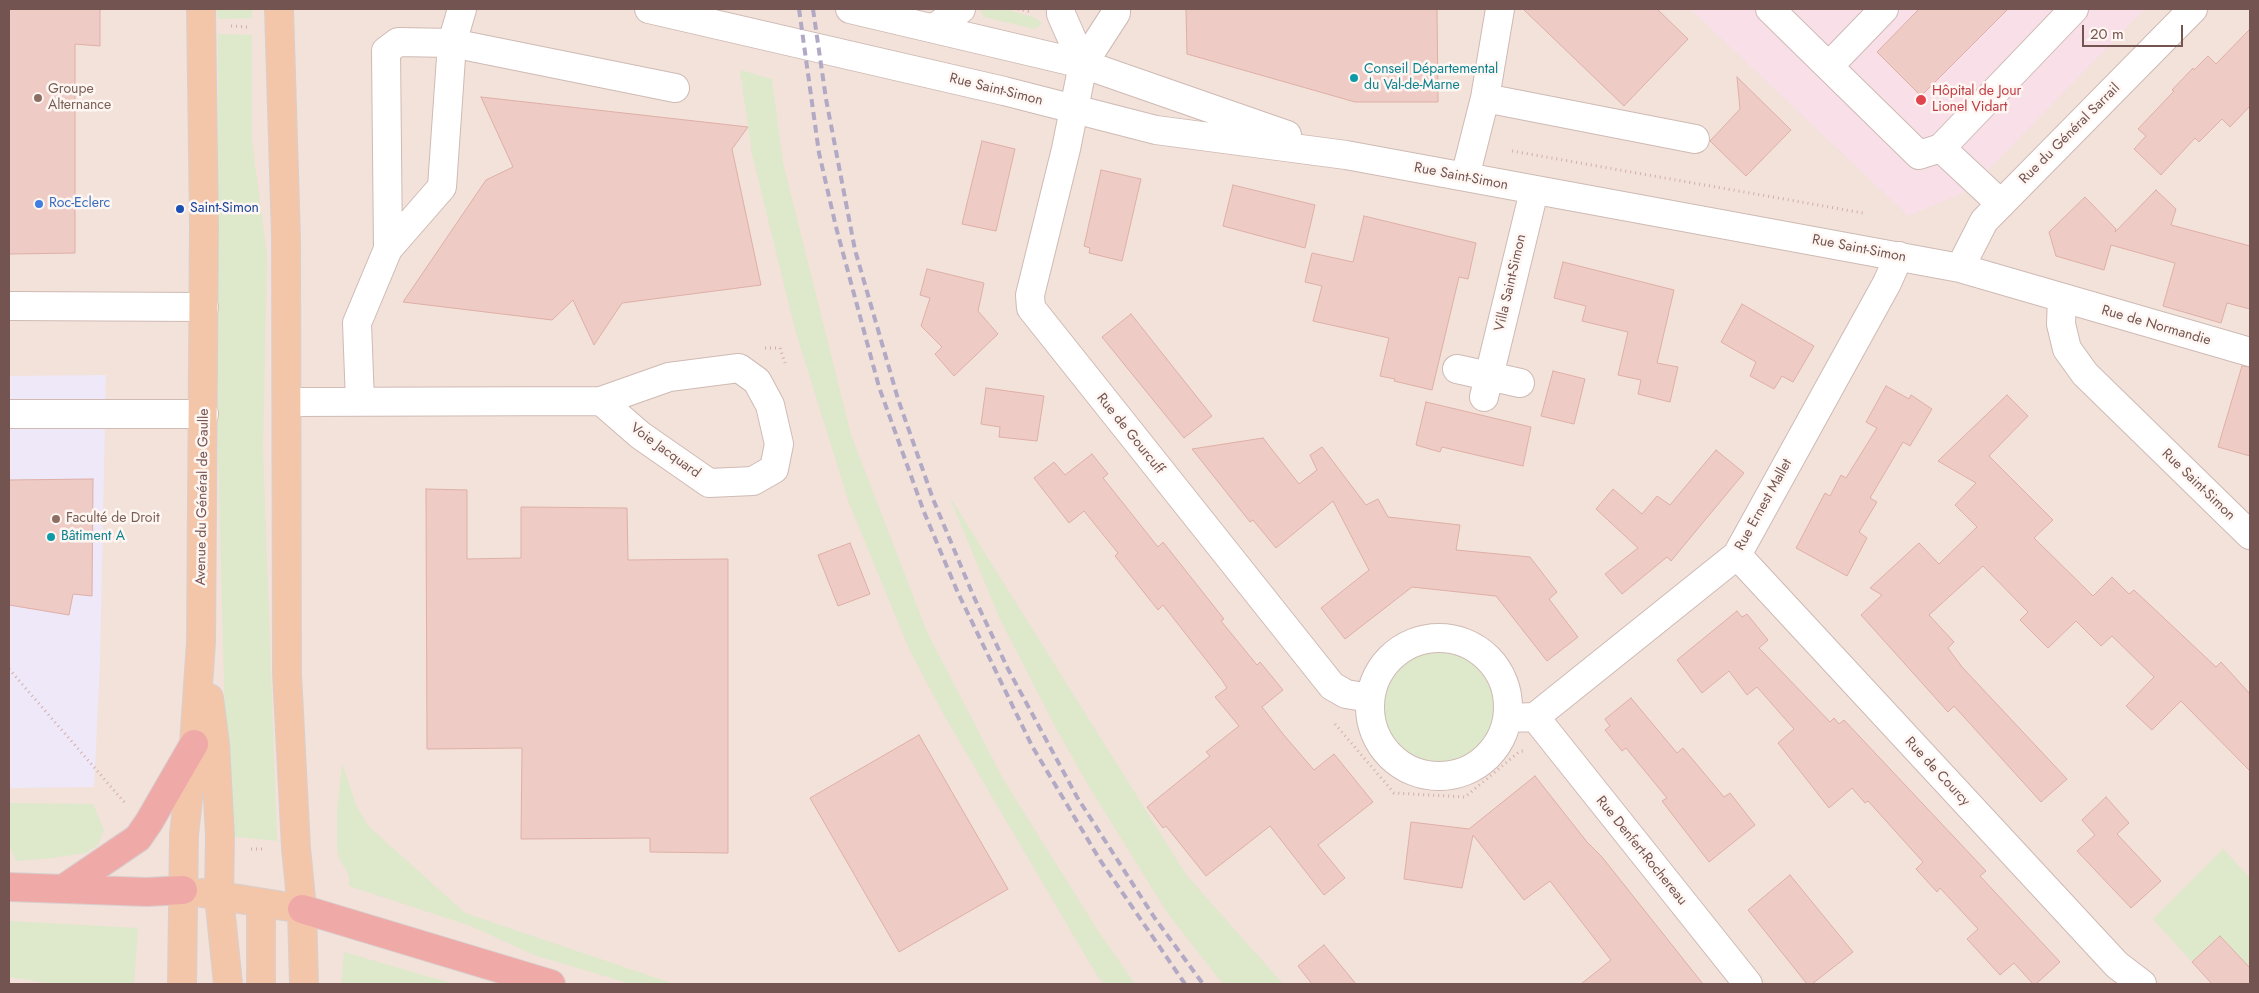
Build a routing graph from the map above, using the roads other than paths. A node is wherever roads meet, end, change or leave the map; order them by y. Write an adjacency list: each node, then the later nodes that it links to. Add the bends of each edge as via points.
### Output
1 (201, 9): 32 (main road, Avenue du Général de Gaulle)
2 (279, 9): 38 (main road)
3 (462, 9): 15 (street)
4 (649, 9): 20 (street, Rue Saint-Simon)
5 (850, 9): 14 (street, Rue Saint-Simon)
6 (961, 9): 14 (street)
7 (1061, 9): 16 (street)
8 (1116, 9): 16 (street, via 1116,14)
9 (1500, 9): 19 (street)
10 (1770, 9): 17 (street)
11 (1884, 9): 17 (street)
12 (2074, 9): 22 (street)
13 (2193, 9): 26 (street, Rue du Général Sarrail)
14 (934, 28): 16 (street, Rue Saint-Simon)
15 (452, 43): 18 (street); 27 (street, via 442,187); 27 (street, via 398,42 386,51)
16 (1083, 64): 20 (street); 23 (street, Rue Saint-Simon)
17 (1829, 66): 22 (street, via 1919,155)
18 (675, 88)
19 (1485, 98): 21 (street); 24 (street)
20 (1074, 109): 23 (street, Rue Saint-Simon, via 1156,130); 45 (street, Rue de Gourcuff, via 1030,295 1031,308 1332,686 1346,694)
21 (1695, 139)
22 (1940, 148): 26 (street)
23 (1346, 154): 24 (street, Rue Saint-Simon)
24 (1466, 177): 25 (street, Rue Saint-Simon)
25 (1534, 191): 28 (street, Rue Saint-Simon); 36 (street, Villa Saint-Simon)
26 (2000, 204): 29 (street, Rue du Général Sarrail, via 1984,221)
27 (388, 250): 39 (street, via 357,323)
28 (1899, 256): 29 (street, Rue Saint-Simon); 43 (street, Rue Ernest Mallet)
29 (1960, 268): 30 (street, Rue Saint-Simon)
30 (2062, 298): 33 (street, Rue de Normandie); 42 (street, Rue Saint-Simon, via 2061,324 2067,349 2085,374)
31 (9, 306): 32 (street)
32 (204, 307): 41 (main road, Avenue du Général de Gaulle)
33 (2250, 352)
34 (1457, 369): 36 (street)
35 (1520, 383): 36 (street)
36 (1487, 386)
37 (601, 401): 37 (street, Voie Jacquard, via 640,435 709,483 753,481 774,469 779,444 770,405 757,381 739,368 669,377); 39 (street, Voie Jacquard)
38 (287, 402): 39 (street, Voie Jacquard); 54 (main road, via 287,674)
39 (360, 402)
40 (9, 414): 41 (street)
41 (204, 414): 44 (main road, Avenue du Général de Gaulle)
42 (2250, 535)
43 (1737, 554): 46 (street, Rue Ernest Mallet); 61 (street, Rue de Courcy, via 2117,965)
44 (201, 642): 48 (main road, Avenue du Général de Gaulle); 52 (main road, via 215,744 220,836)
45 (1370, 698): 47 (street, via 1370,721 1379,742 1394,760 1414,772 1437,776 1460,773 1480,762 1496,745); 47 (street, via 1377,675 1392,656 1412,643 1435,638 1459,641 1480,652 1496,669 1506,691)
46 (1535, 717): 47 (street); 60 (street, Rue Denfert-Rochereau)
47 (1508, 718)
48 (194, 744): 50 (highway, via 138,838); 51 (main road, Avenue du Général de Gaulle, via 184,835)
49 (9, 887): 50 (highway)
50 (63, 889): 51 (highway)
51 (184, 890): 52 (main road); 55 (main road, Avenue du Général de Gaulle)
52 (219, 896): 53 (main road); 56 (main road)
53 (261, 903): 54 (main road); 57 (main road)
54 (302, 910): 58 (main road); 59 (highway)
55 (182, 984)
56 (228, 984)
57 (260, 984)
58 (304, 984)
59 (551, 984)
60 (1748, 984)
61 (2142, 984)

